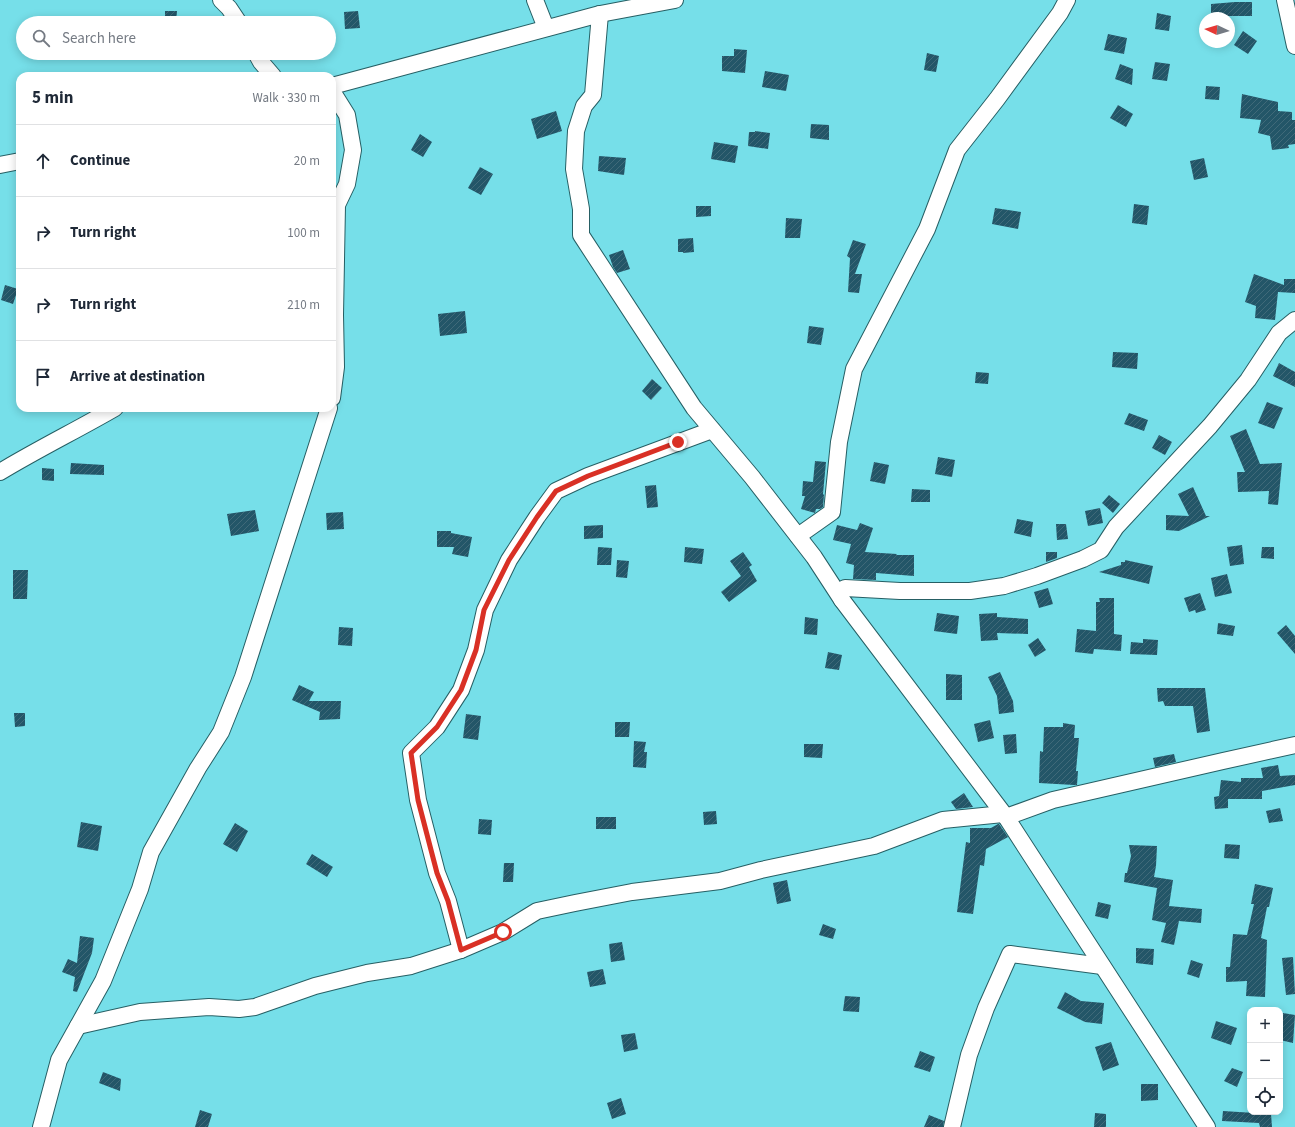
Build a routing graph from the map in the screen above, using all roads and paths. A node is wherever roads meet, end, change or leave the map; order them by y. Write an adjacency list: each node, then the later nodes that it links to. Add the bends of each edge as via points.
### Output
1 (221, 0): 7 (street)
2 (535, 0): 8 (street)
3 (675, 0): 6 (street)
4 (1067, 0): 22 (street, via 997,99 957,150 927,229 854,369 839,442 832,512)
5 (1285, 0): 9 (street)
6 (600, 14): 8 (street); 20 (street, via 592,95 584,106 576,131 574,169 581,209 581,235 694,408)
7 (234, 16)
8 (546, 28): 12 (street)
9 (1295, 46)
10 (260, 60): 11 (street)
11 (270, 72)
12 (336, 85)
13 (336, 97): 16 (street, via 347,115 354,150 347,184)
14 (16, 161): 15 (street)
15 (0, 165)
16 (336, 213)
17 (1295, 320): 23 (street, via 1279,333 1248,380 1210,426 1116,527 1101,550 1083,559 1004,586 970,591 844,588 840,595)
18 (108, 412): 21 (street)
19 (327, 412): 28 (street, via 243,677 221,732 151,852 140,889 103,981)
20 (712, 430): 22 (street); 26 (street, via 588,476 556,491 509,560 484,610 476,650 461,690 437,727 411,753 420,808)
21 (0, 472)
22 (798, 536): 23 (street)
23 (842, 600): 25 (street)
24 (1295, 745): 25 (street, via 1053,800)
25 (1004, 815): 26 (street, via 943,820 874,846 720,881 632,892 537,911 503,932); 27 (street)
26 (461, 950): 28 (street, via 411,966 367,973 315,986 255,1007 208,1007 140,1012)
27 (1102, 966): 29 (street); 31 (street, via 1010,954 969,1055)
28 (78, 1026): 30 (street, via 60,1060)
29 (1200, 1123)
30 (41, 1127)
31 (952, 1127)

